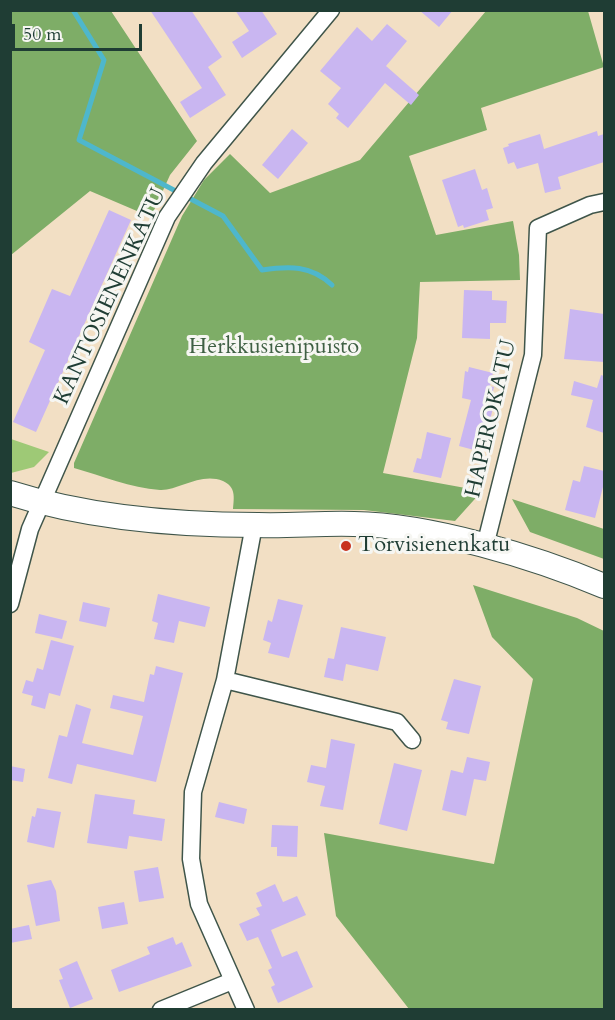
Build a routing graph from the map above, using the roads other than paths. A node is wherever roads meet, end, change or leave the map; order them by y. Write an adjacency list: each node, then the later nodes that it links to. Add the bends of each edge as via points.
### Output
1 (331, 10): 4 (street, KANTOSIENENKATU, via 204,163 167,217)
2 (604, 202): 6 (street, HAPEROKATU, via 538,228 533,356)
3 (10, 493): 4 (main road)
4 (42, 503): 5 (main road, via 162,520); 8 (street, KANTOSIENENKATU, via 30,529)
5 (254, 525): 6 (main road, via 355,524 405,529); 9 (street)
6 (485, 546): 7 (main road, via 563,569)
7 (604, 586)
8 (10, 604)
9 (225, 680): 10 (street, via 397,722); 11 (street, via 194,792 191,859 199,904)
10 (412, 740)
11 (232, 981): 12 (street); 13 (street)
12 (161, 1010)
13 (246, 1010)

